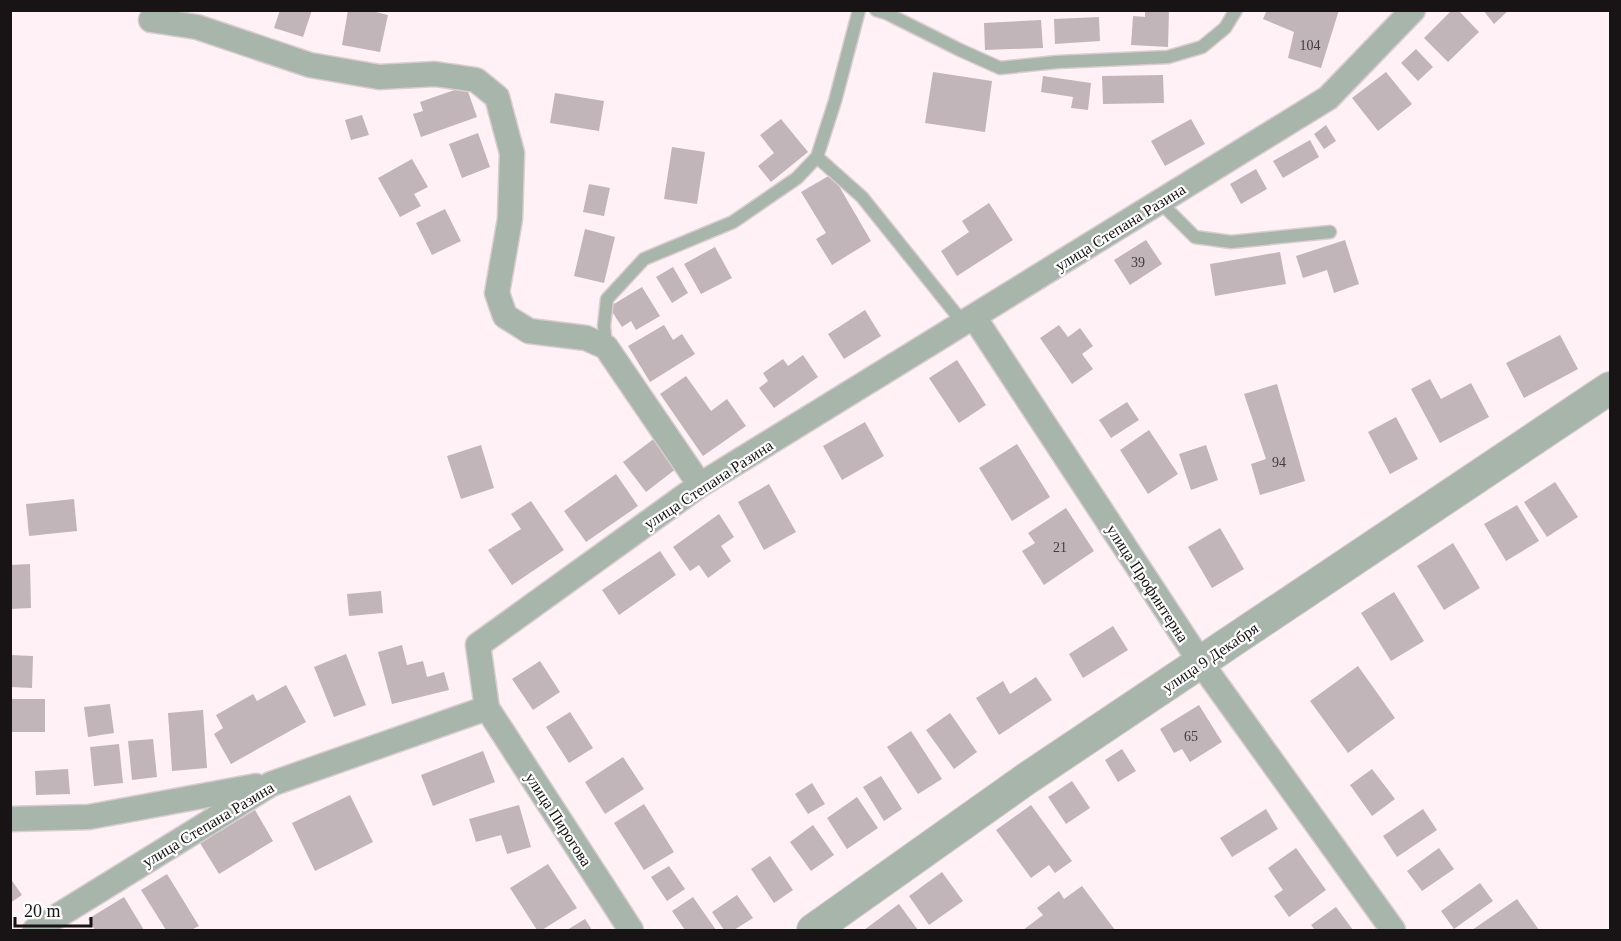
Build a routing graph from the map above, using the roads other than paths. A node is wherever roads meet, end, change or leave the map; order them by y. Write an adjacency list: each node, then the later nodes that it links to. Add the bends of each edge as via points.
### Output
1 (859, 10): 6 (lane)
2 (876, 10): 3 (lane, via 1000,68 1168,57 1202,47 1225,28)
3 (1236, 10)
4 (1408, 12): 7 (street, улица Степана Разина, via 1328,98)
5 (151, 20): 10 (street, via 197,27 310,65 379,77 435,74 476,80 497,97 512,153 510,219 497,293 505,316 529,331 586,338)
6 (817, 157): 9 (lane, via 861,197); 10 (lane, via 797,178 733,222 644,259 607,299)
7 (1160, 202): 8 (lane, via 1195,237 1231,242); 9 (street, улица Степана Разина)
8 (1330, 232)
9 (969, 321): 12 (street, улица Степана Разина); 13 (street, улица Профинтерна)
10 (606, 347): 12 (street)
11 (1611, 388): 13 (street, улица 9 Декабря)
12 (700, 485): 14 (street, улица Степана Разина, via 478,645)
13 (1201, 663): 19 (street, улица 9 Декабря, via 1026,779); 20 (street, улица Профинтерна)
14 (487, 708): 15 (street, улица Степана Разина); 18 (street, улица Пирогова)
15 (271, 784): 16 (street, via 89,817); 17 (street, улица Степана Разина)
16 (10, 819)
17 (34, 930)
18 (631, 930)
19 (813, 930)
20 (1393, 930)

